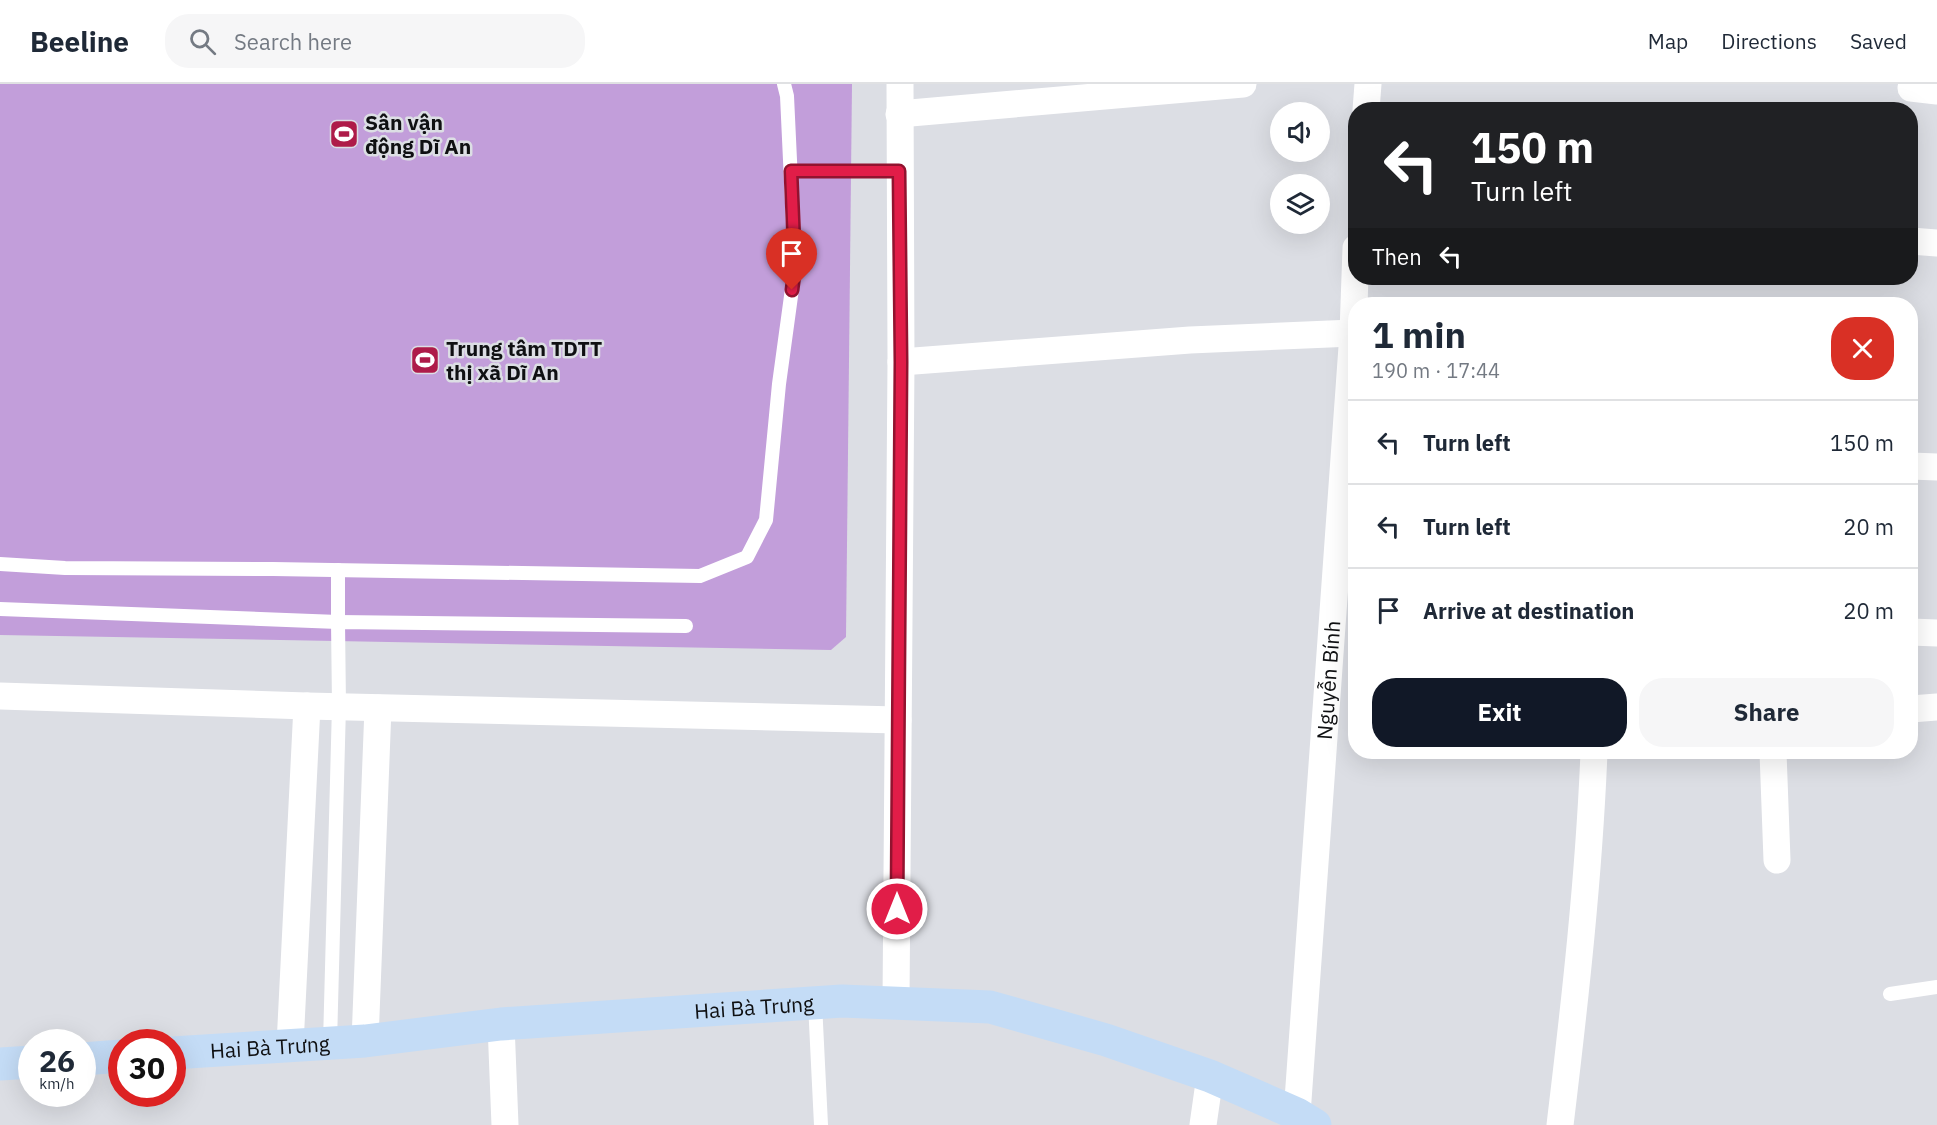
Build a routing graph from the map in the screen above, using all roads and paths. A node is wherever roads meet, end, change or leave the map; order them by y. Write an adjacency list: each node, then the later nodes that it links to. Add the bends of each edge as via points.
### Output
1 (784, 84): 7 (lane)
2 (900, 84): 6 (street)
3 (1243, 84): 6 (street)
4 (1368, 84): 5 (street)
5 (1367, 102)
6 (899, 114): 8 (street)
7 (791, 171): 8 (lane); 17 (lane, via 795,267 766,520 747,557 700,576)
8 (899, 171): 12 (street)
9 (1918, 242): 10 (street)
10 (1937, 243)
11 (1348, 333): 12 (street, via 1191,340)
12 (901, 362): 29 (street)
13 (1348, 417): 45 (street, Nguyễn Bính)
14 (1918, 466): 15 (street)
15 (1937, 467)
16 (0, 564): 17 (lane)
17 (338, 570): 19 (lane)
18 (0, 609): 19 (lane)
19 (338, 622): 20 (lane); 25 (lane)
20 (687, 626)
21 (1918, 632): 22 (street)
22 (1937, 633)
23 (0, 696): 24 (street)
24 (307, 706): 25 (street); 40 (street)
25 (339, 706): 27 (street); 39 (lane)
26 (1937, 707): 28 (street)
27 (378, 708): 29 (street); 38 (street)
28 (1918, 708)
29 (898, 720): 36 (street)
30 (1594, 759): 49 (street, via 1572,1032)
31 (1773, 759): 32 (street)
32 (1777, 860)
33 (1937, 987): 34 (lane)
34 (1890, 994)
35 (815, 1003): 36 (main road, Hai Bà Trưng); 37 (main road, Hai Bà Trưng); 47 (lane)
36 (896, 1003): 44 (main road, Hai Bà Trưng, via 990,1006)
37 (501, 1024): 38 (main road, Hai Bà Trưng); 46 (street)
38 (365, 1041): 39 (main road, Hai Bà Trưng)
39 (330, 1042): 40 (main road, Hai Bà Trưng)
40 (290, 1045): 41 (main road, Hai Bà Trưng)
41 (186, 1052)
42 (18, 1063): 43 (main road)
43 (0, 1064)
44 (1210, 1076): 45 (main road, Hai Bà Trưng); 48 (street)
45 (1306, 1119)
46 (505, 1125)
47 (821, 1125)
48 (1203, 1125)
49 (1560, 1125)

